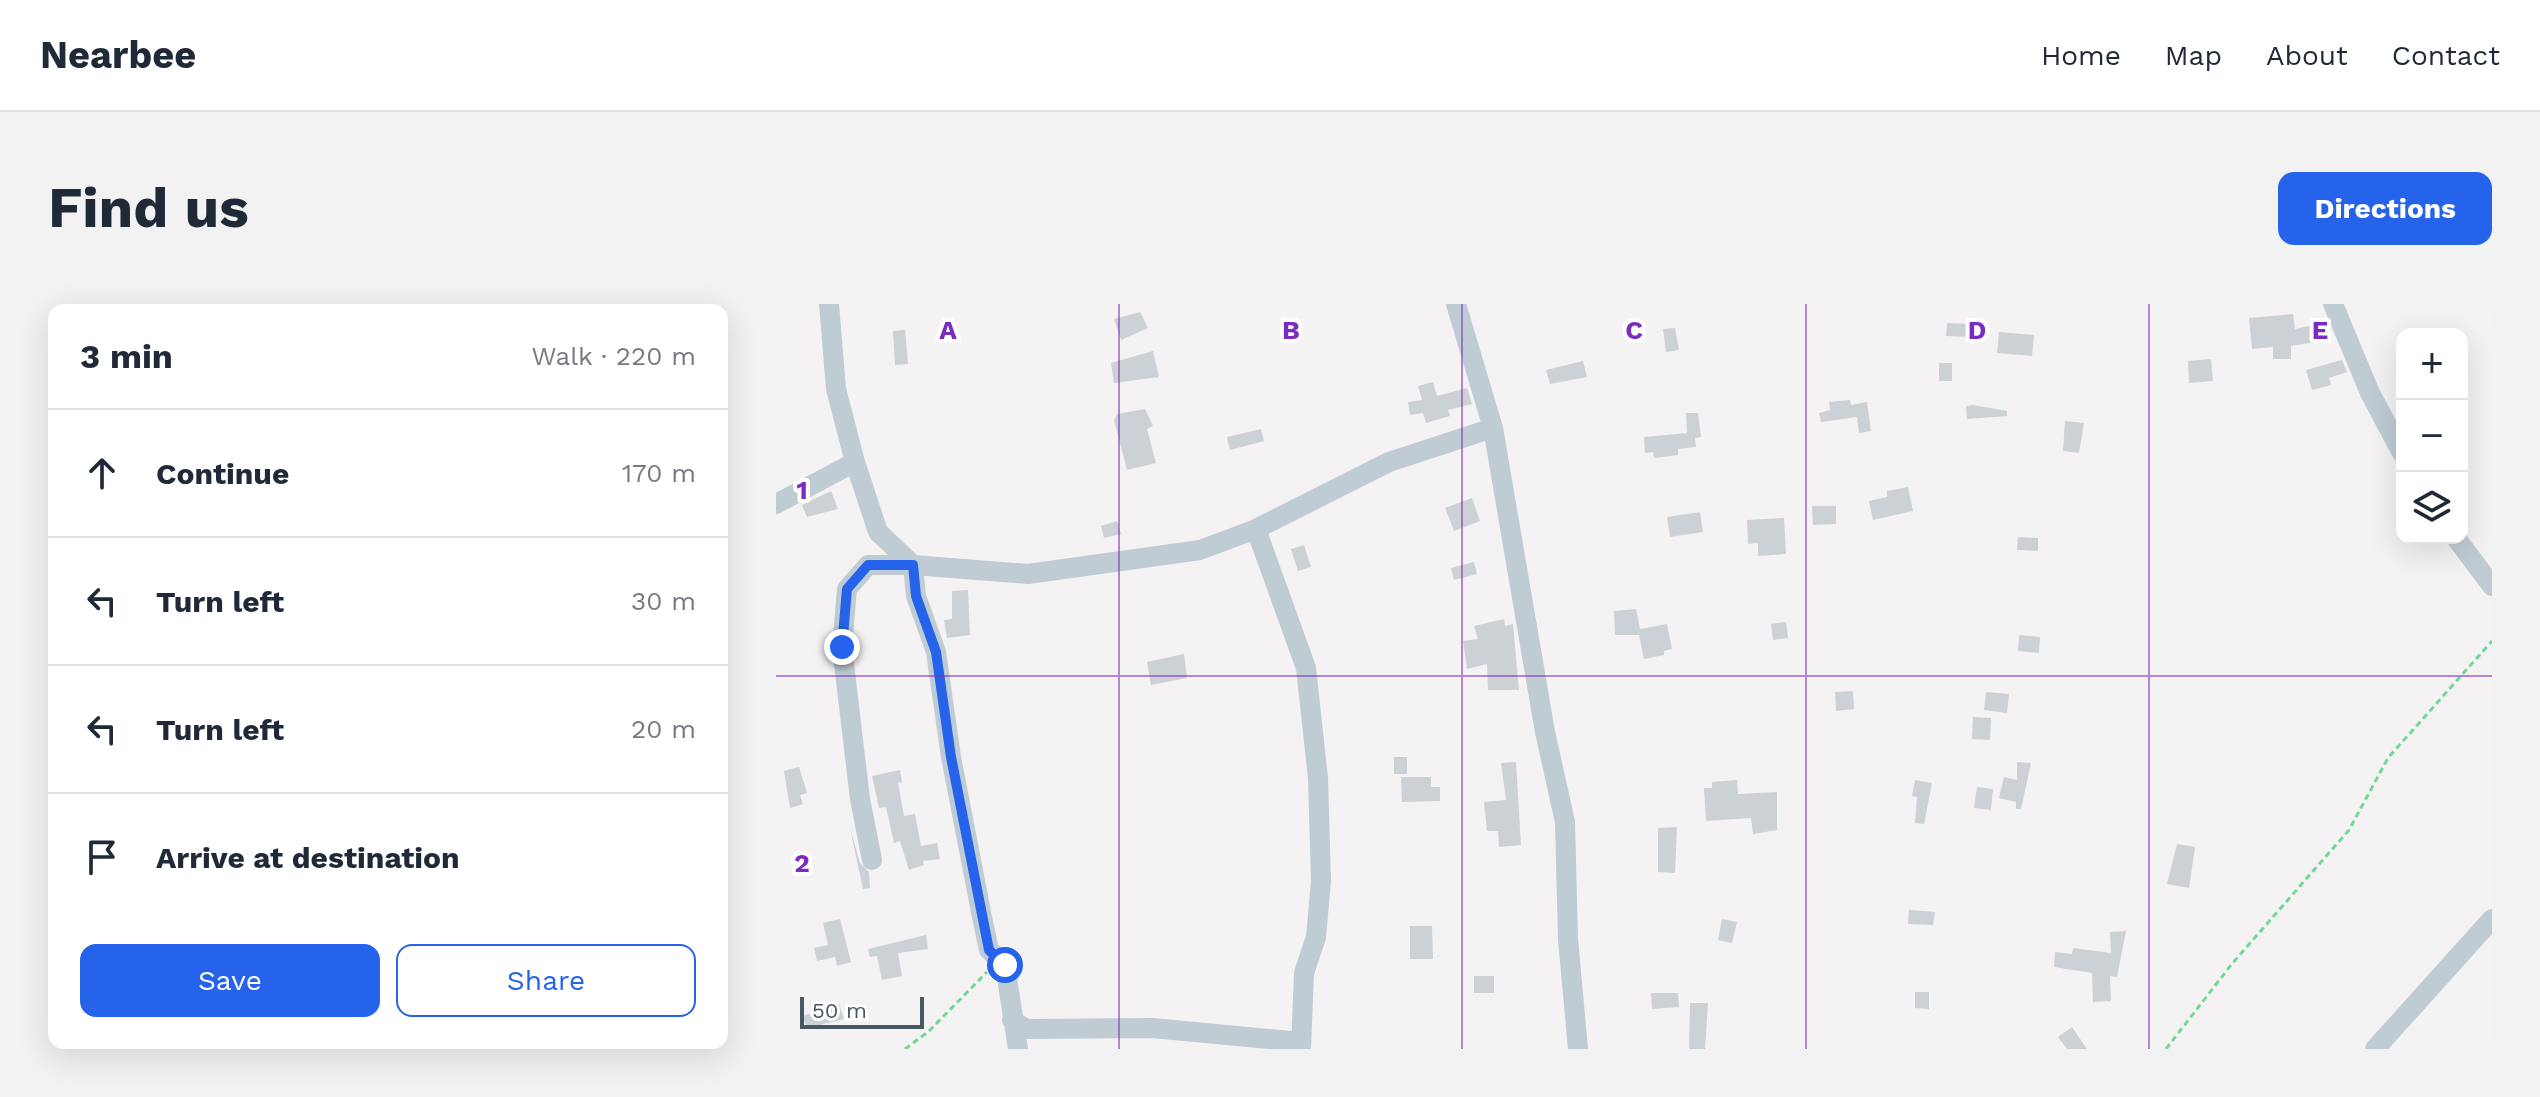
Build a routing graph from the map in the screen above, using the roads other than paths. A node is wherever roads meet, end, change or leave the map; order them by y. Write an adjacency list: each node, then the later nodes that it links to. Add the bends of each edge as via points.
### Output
1 (829, 304): 6 (street, via 836,389)
2 (1456, 304): 4 (street)
3 (2333, 304): 5 (street)
4 (1493, 428): 8 (street, via 1389,462); 17 (street, via 1565,822)
5 (2396, 442)
6 (855, 462): 7 (street); 10 (street, via 878,532)
7 (776, 504)
8 (1256, 529): 10 (street, via 1200,550 1043,573); 15 (street, via 1306,668 1318,778 1321,881 1316,937 1304,973)
9 (2460, 544): 11 (street)
10 (913, 565): 12 (street, via 868,565 847,589 842,647); 14 (street, via 916,596 936,652 989,950 1005,965)
11 (2492, 586)
12 (872, 860)
13 (2492, 919): 18 (street)
14 (1012, 1020): 15 (street, via 1026,1029 1152,1028); 16 (street)
15 (1301, 1046)
16 (1018, 1049)
17 (1578, 1049)
18 (2375, 1049)

